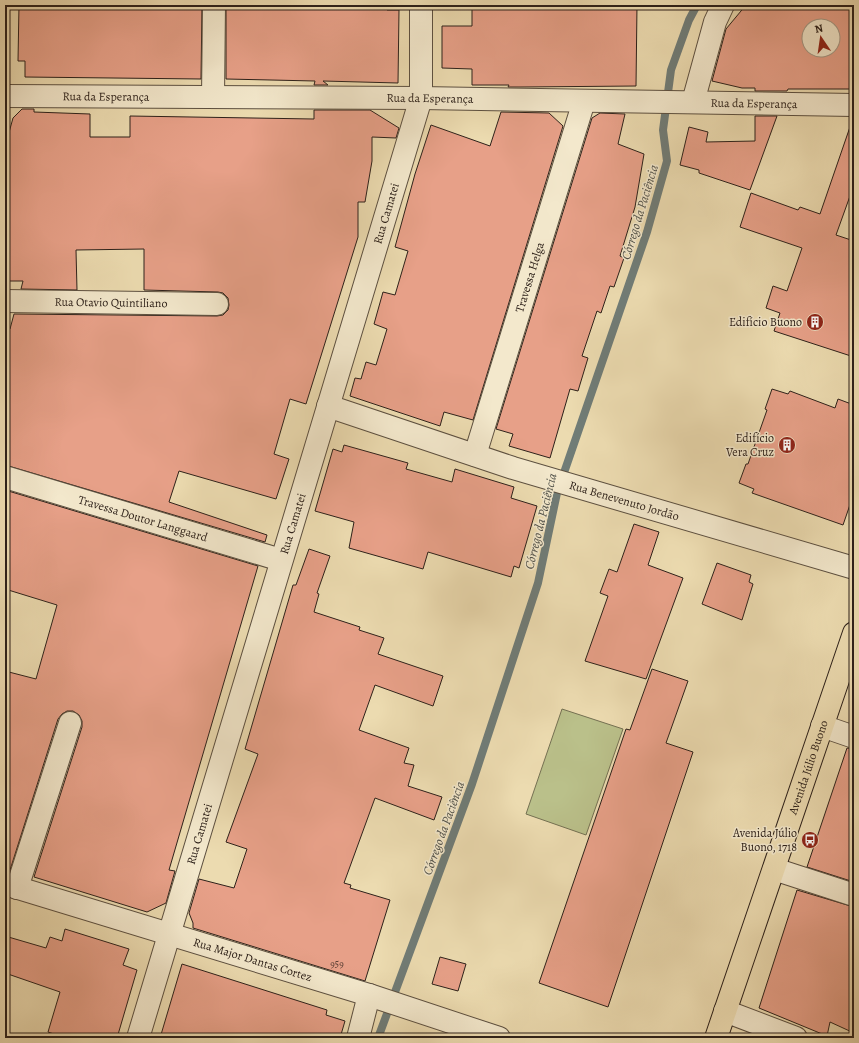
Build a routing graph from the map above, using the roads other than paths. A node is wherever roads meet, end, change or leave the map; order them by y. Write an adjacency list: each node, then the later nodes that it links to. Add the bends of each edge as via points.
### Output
1 (214, 5): 5 (street)
2 (421, 5): 6 (street, Rua Camatei)
3 (723, 5): 8 (street, via 715,22)
4 (5, 96): 5 (street, Rua da Esperança)
5 (213, 97): 6 (street, Rua da Esperança)
6 (421, 98): 7 (street, Rua da Esperança); 12 (street, Rua Camatei)
7 (584, 101): 8 (street, Rua da Esperança); 13 (street, Travessa Helga)
8 (691, 102): 9 (street, Rua da Esperança)
9 (854, 105)
10 (5, 301): 11 (street, Rua Otavio Quintiliano)
11 (217, 304)
12 (328, 406): 13 (street, Rua Benevenuto Jordão); 15 (street, Rua Camatei)
13 (475, 455): 16 (street, Rua Benevenuto Jordão)
14 (5, 477): 15 (street, Travessa Doutor Langgaard)
15 (281, 560): 24 (street, Rua Camatei)
16 (854, 568)
17 (854, 633): 19 (main road, Avenida Júlio Buono)
18 (70, 722): 22 (street)
19 (822, 726): 20 (street); 21 (main road, Avenida Júlio Buono)
20 (854, 737)
21 (774, 869): 23 (street); 26 (main road, Avenida Júlio Buono)
22 (11, 886): 24 (street, Rua Major Dantas Cortez)
23 (854, 895)
24 (168, 934): 25 (street, Rua Major Dantas Cortez); 27 (street, Rua Camatei)
25 (372, 996): 28 (street); 29 (street, Rua Major Dantas Cortez)
26 (725, 1011): 30 (main road, Avenida Júlio Buono); 31 (street)
27 (138, 1038)
28 (358, 1038)
29 (499, 1038)
30 (716, 1038)
31 (796, 1038)

